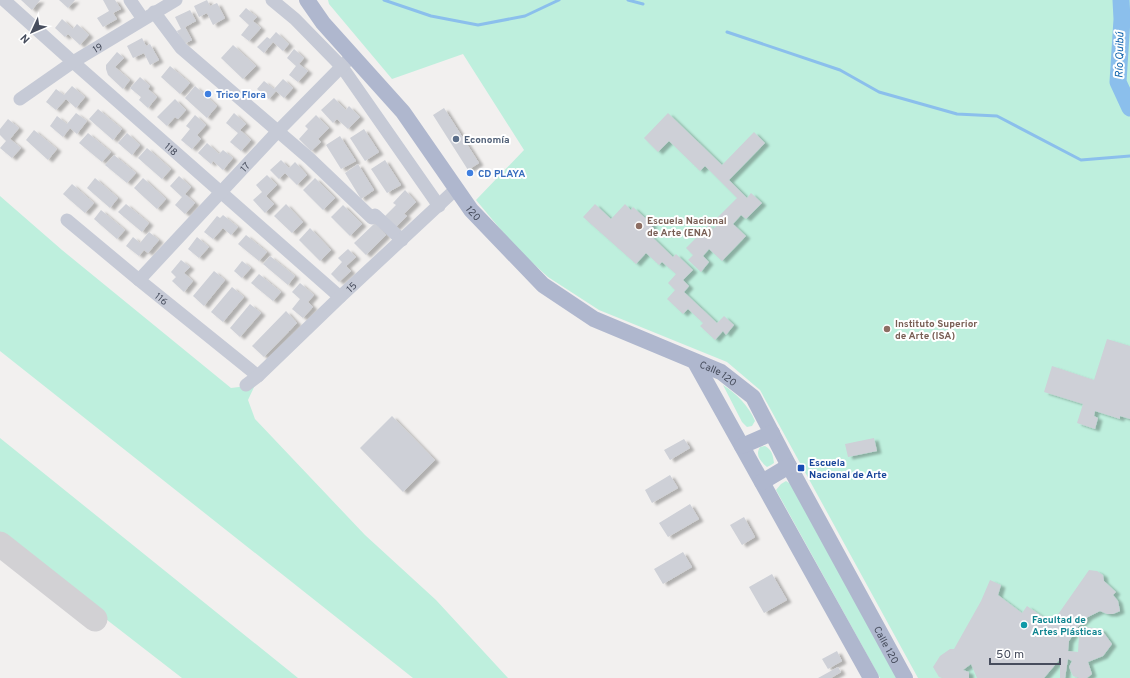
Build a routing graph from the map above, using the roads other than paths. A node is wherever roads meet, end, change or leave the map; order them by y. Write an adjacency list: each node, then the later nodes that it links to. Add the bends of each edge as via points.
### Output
1 (4, 0): 8 (street, 118)
2 (130, 0): 6 (street)
3 (176, 0): 6 (street, 19)
4 (272, 0): 9 (street, via 295,19)
5 (307, 0): 7 (main road, 120, via 323,23)
6 (148, 16): 8 (street, 19); 11 (street, via 180,48)
7 (353, 55): 9 (street, 17); 12 (main road, 120, via 403,112)
8 (72, 62): 10 (street, 19); 13 (street, 118)
9 (342, 67): 11 (street, 17); 14 (street)
10 (20, 99)
11 (278, 131): 13 (street, 17); 16 (street, via 372,218 376,214)
12 (456, 189): 14 (street, 15); 19 (main road, 120, via 471,210 543,285 594,319)
13 (221, 192): 17 (street, 17); 18 (street, 118)
14 (439, 206): 16 (street, 15)
15 (67, 220): 17 (street, 116)
16 (402, 240): 18 (street, 15)
17 (139, 280): 20 (street, 116)
18 (340, 297): 20 (street, 15)
19 (695, 362): 22 (main road, Calle 120, via 721,372 753,397); 23 (main road, Calle 120)
20 (258, 376): 21 (street, 15)
21 (246, 385)
22 (772, 433): 23 (main road); 24 (main road, Calle 120)
23 (742, 446): 25 (main road, Calle 120)
24 (789, 466): 25 (main road); 27 (main road, Calle 120)
25 (762, 482): 26 (main road, Calle 120)
26 (871, 678)
27 (905, 678)

